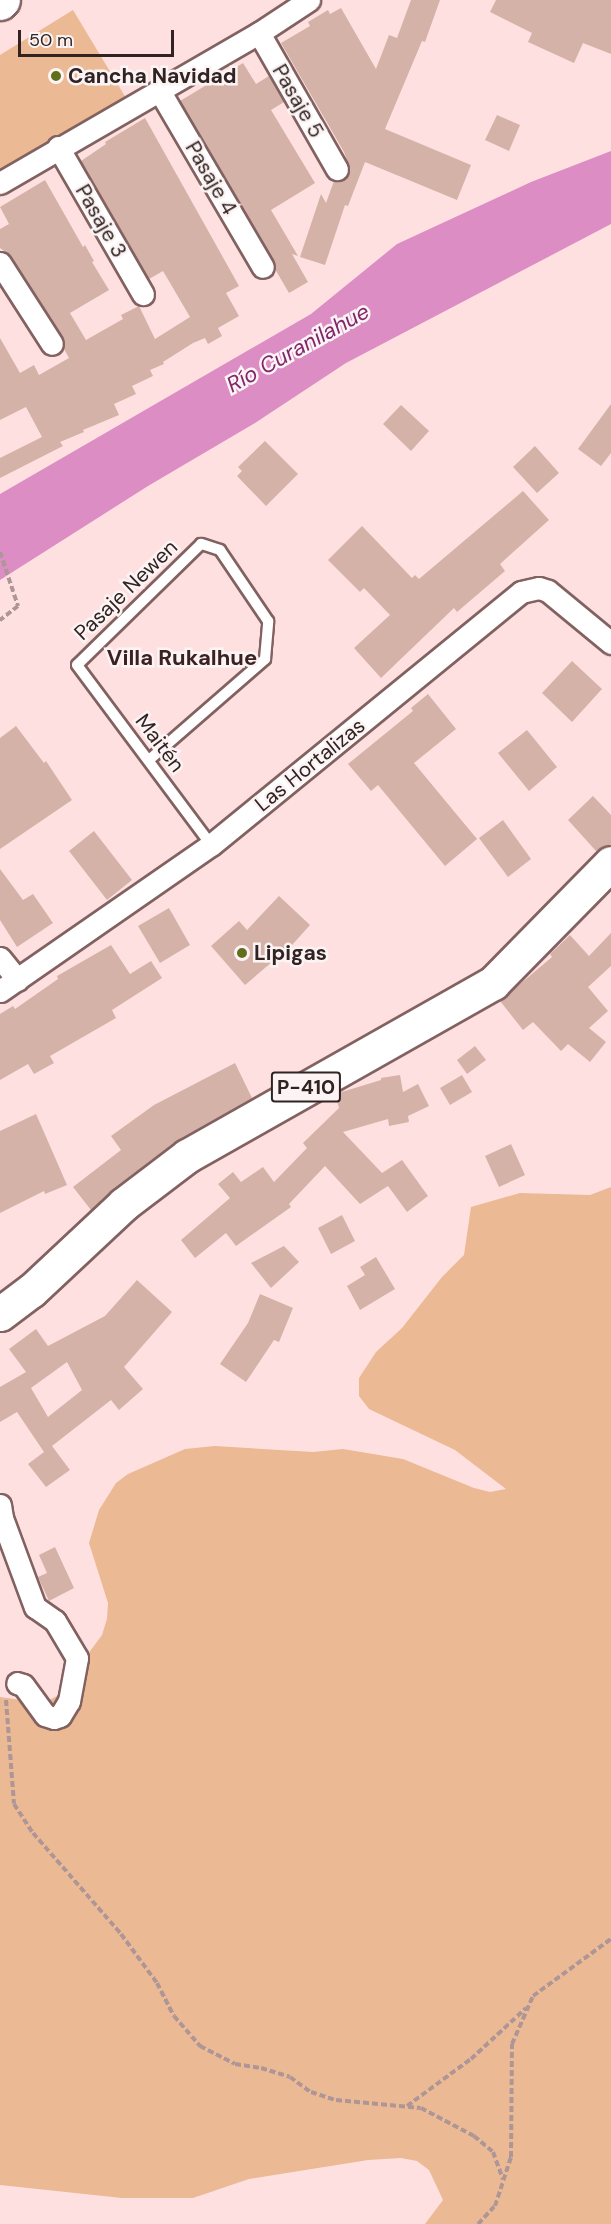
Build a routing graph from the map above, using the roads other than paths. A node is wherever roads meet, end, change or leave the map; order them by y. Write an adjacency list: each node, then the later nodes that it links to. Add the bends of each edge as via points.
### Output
1 (309, 0): 2 (street)
2 (259, 33): 3 (street); 5 (street, Pasaje 5)
3 (159, 90): 4 (street); 8 (street, Pasaje 4)
4 (58, 147): 6 (street); 9 (street, Pasaje 3)
5 (337, 169)
6 (0, 183)
7 (0, 263): 10 (street)
8 (263, 267)
9 (143, 294)
10 (52, 344)
11 (611, 643): 14 (street, Las Hortalizas, via 548,591 539,588 521,592)
12 (77, 665): 13 (lane, Maitén); 13 (lane, Pasaje Newen, via 201,544 220,550 267,621 265,659)
13 (149, 760): 14 (lane, Maitén)
14 (211, 844): 17 (street, Las Hortalizas)
15 (611, 863): 19 (main road, P-410, via 493,983 187,1156 124,1204 31,1291)
16 (0, 958): 17 (street)
17 (18, 980): 18 (street, Las Hortalizas)
18 (0, 992)
19 (0, 1314)
20 (0, 1505): 21 (street, via 35,1607 55,1621 77,1658 69,1701 60,1716 45,1715 23,1685)
21 (17, 1683)

